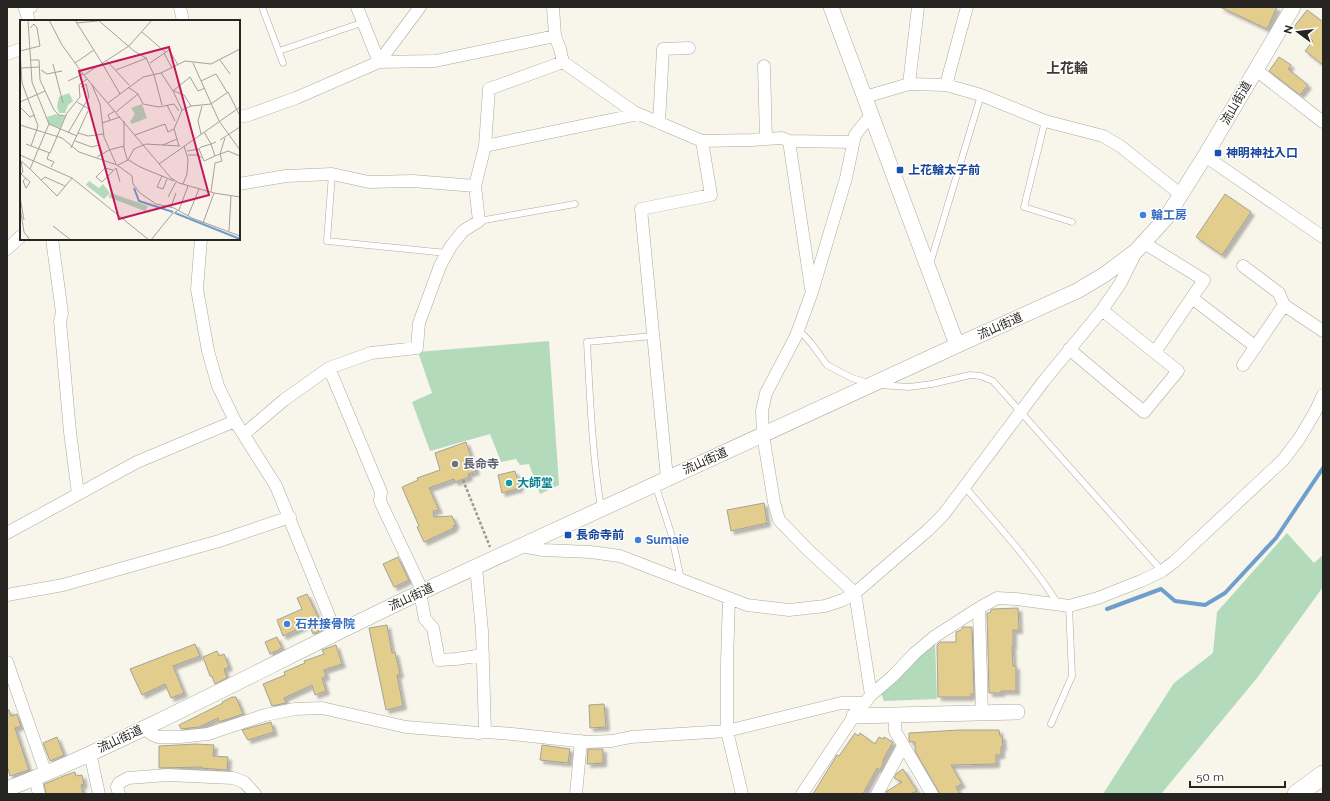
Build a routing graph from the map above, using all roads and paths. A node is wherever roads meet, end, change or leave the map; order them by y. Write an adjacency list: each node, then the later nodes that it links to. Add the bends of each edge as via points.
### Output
1 (31, 7): 10 (street, via 25,9)
2 (262, 7): 15 (lane)
3 (357, 7): 11 (street)
4 (420, 7): 17 (street)
5 (553, 7): 12 (street)
6 (831, 7): 25 (street)
7 (918, 7): 22 (street)
8 (967, 7): 23 (street)
9 (1294, 7): 21 (street, 流山街道)
10 (29, 20)
11 (364, 22): 15 (lane); 17 (street)
12 (555, 36): 17 (street, via 435,60); 18 (street)
13 (689, 48): 31 (street, via 663,49)
14 (20, 49): 16 (street)
15 (279, 51): 19 (lane)
16 (7, 54)
17 (379, 62): 28 (street, via 296,98)
18 (563, 62): 26 (street); 36 (street, via 489,89)
19 (283, 63)
20 (764, 66): 32 (street)
21 (1256, 70): 30 (street); 37 (street, 流山街道)
22 (909, 84): 23 (street); 25 (street)
23 (946, 85): 24 (street)
24 (981, 95): 29 (street); 53 (lane)
25 (865, 97): 27 (street)
26 (639, 114): 31 (street); 36 (street)
27 (871, 115): 35 (street, via 855,135); 53 (street)
28 (240, 117)
29 (1045, 121): 41 (street, via 1103,136 1120,146); 44 (lane, via 1024,207)
30 (1323, 122)
31 (659, 123): 33 (street)
32 (766, 139): 33 (street); 34 (street)
33 (702, 140): 60 (street, via 711,195 640,209)
34 (789, 140): 35 (street); 54 (street)
35 (853, 142): 54 (street, via 846,178)
36 (485, 146): 40 (street)
37 (1205, 156): 41 (street, 流山街道); 46 (street)
38 (332, 174): 39 (street, via 286,176); 40 (street, via 369,182); 51 (lane, via 327,241)
39 (240, 184)
40 (475, 186): 43 (street)
41 (1180, 194): 49 (street, 流山街道, via 1166,218)
42 (575, 204): 43 (lane)
43 (478, 221): 51 (street, via 463,231)
44 (1072, 222)
45 (20, 237): 50 (street)
46 (1323, 237)
47 (52, 240): 76 (street, via 62,313 60,321)
48 (201, 240): 70 (street, via 197,289 208,351 218,386)
49 (1140, 247): 55 (street, via 1204,280); 57 (street); 61 (street, 流山街道, via 1077,291)
50 (7, 250)
51 (447, 253): 66 (street, via 419,323 417,348 371,353)
52 (1243, 266): 56 (street, via 1279,293)
53 (928, 270): 61 (street)
54 (812, 292): 58 (street)
55 (1192, 298): 62 (street); 64 (street)
56 (1284, 305): 59 (street); 62 (street)
57 (1102, 310): 63 (street); 64 (street)
58 (798, 329): 67 (lane, via 827,365 852,378); 72 (street, via 766,393 762,412)
59 (1323, 331)
60 (653, 336): 74 (street); 77 (lane, via 588,342 592,438)
61 (957, 345): 67 (street, 流山街道)
62 (1256, 347): 65 (street)
63 (1069, 350): 64 (street, via 1144,412 1178,370); 69 (street)
64 (1155, 352)
65 (1243, 365)
66 (330, 368): 71 (street, via 284,400); 85 (street, via 381,492 380,501)
67 (871, 384): 69 (lane, via 909,388 970,374 981,376 993,381); 72 (street, 流山街道)
68 (1323, 395): 83 (street, via 1299,439 1283,460)
69 (1021, 412): 75 (street); 83 (lane)
70 (235, 421): 71 (street); 76 (street, via 137,462)
71 (244, 434): 78 (street, via 276,486)
72 (763, 435): 74 (street, 流山街道); 86 (street, via 779,520)
73 (463, 480): 81 (path)
74 (661, 481): 77 (street, 流山街道); 84 (lane)
75 (965, 487): 86 (street, via 927,531); 89 (lane)
76 (78, 494): 79 (street)
77 (601, 509): 80 (street, 流山街道)
78 (290, 518): 87 (street, via 62,586); 91 (street)
79 (7, 533)
80 (521, 546): 81 (street, 流山街道); 84 (street, via 620,556)
81 (494, 558): 82 (street, 流山街道)
82 (476, 567): 85 (street, 流山街道); 92 (street)
83 (1162, 572): 89 (street, via 1098,598)
84 (681, 579): 88 (street)
85 (421, 592): 91 (street, 流山街道); 92 (street, via 425,619 433,628 439,660)
86 (855, 593): 88 (street, via 825,606 789,610 748,606); 94 (street)
87 (7, 595)
88 (729, 599): 101 (street, via 726,662)
89 (1064, 606): 90 (street, via 997,598); 99 (lane, via 1072,676)
90 (979, 608): 94 (street, via 934,637); 96 (street)
91 (336, 633): 100 (street, 流山街道)
92 (483, 655): 102 (street)
93 (7, 662): 107 (street)
94 (868, 699): 98 (street); 101 (street, via 841,703)
95 (1017, 712): 96 (street)
96 (982, 713): 97 (street)
97 (895, 715): 98 (street); 104 (street, via 895,731)
98 (854, 716): 115 (street)
99 (1051, 724)
100 (144, 728): 102 (street, via 158,737 208,734 265,715 295,709 322,708 406,727); 105 (street, 流山街道)
101 (727, 731): 103 (street, via 631,737 612,742); 114 (street)
102 (485, 732): 103 (street)
103 (581, 741): 113 (street)
104 (903, 746): 116 (street); 117 (street)
105 (90, 754): 107 (street, 流山街道); 110 (street)
106 (1323, 775): 118 (main road)
107 (41, 776): 108 (street, 流山街道); 109 (street)
108 (7, 789)
109 (39, 794)
110 (99, 794)
111 (119, 794): 112 (street, via 119,783 128,778 167,775 233,778 244,782)
112 (255, 794)
113 (576, 794)
114 (742, 794)
115 (802, 794)
116 (877, 794)
117 (932, 794)
118 (1297, 794)

